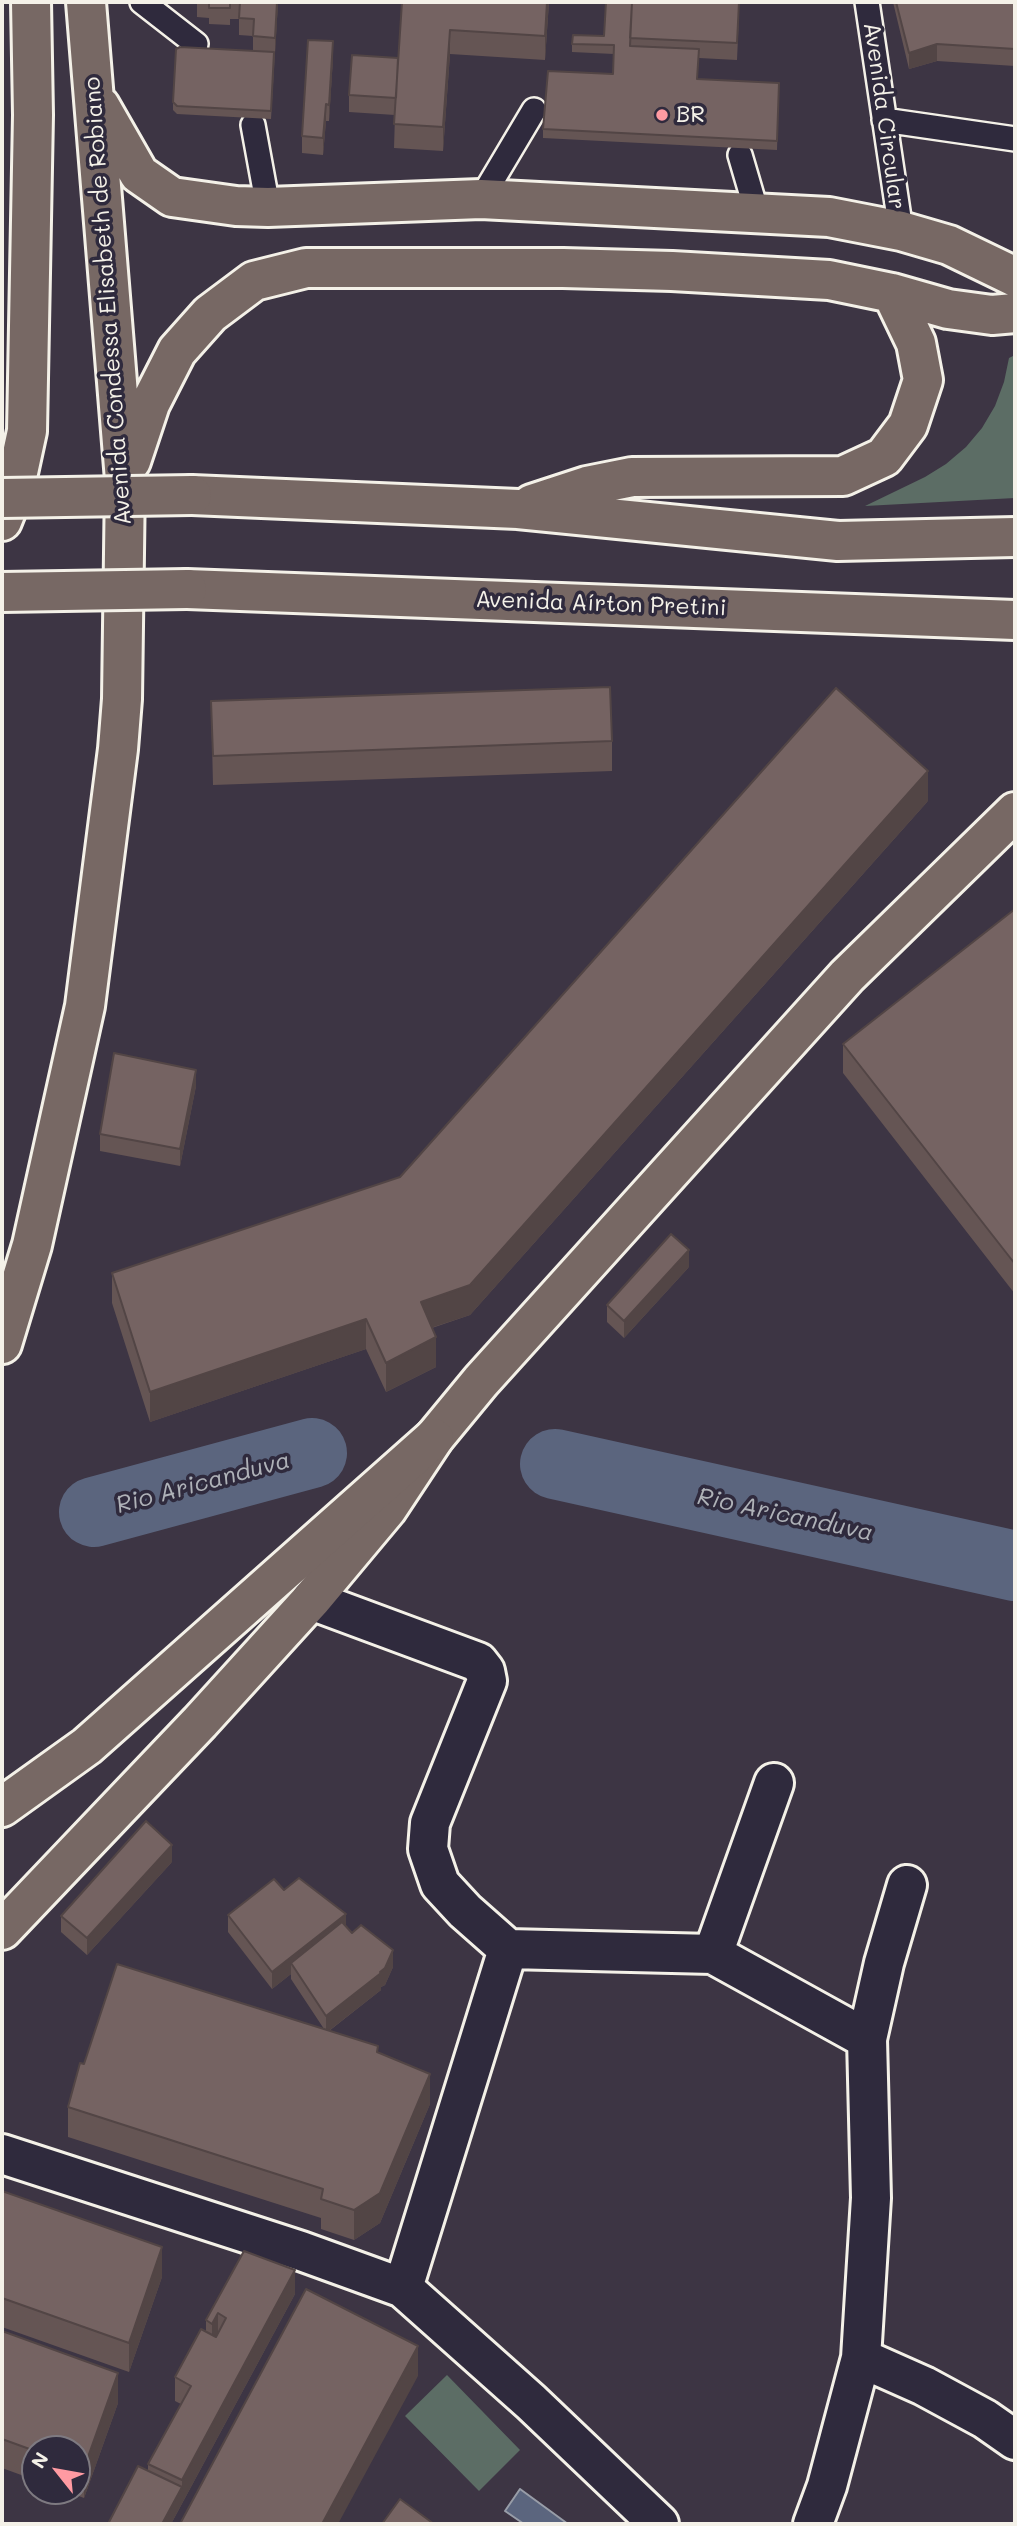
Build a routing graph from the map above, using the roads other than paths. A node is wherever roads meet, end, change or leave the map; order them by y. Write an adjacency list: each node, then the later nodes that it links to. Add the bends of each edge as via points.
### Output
1 (30, 2): 22 (highway, via 33,115 27,431 14,491)
2 (86, 2): 6 (highway, Avenida Condessa Elisabeth de Robiano)
3 (142, 2): 5 (lane)
4 (866, 2): 8 (lane, Avenida Circular)
5 (196, 44)
6 (94, 96): 13 (highway, via 139,174 172,197); 19 (highway, Avenida Condessa Elisabeth de Robiano)
7 (534, 110): 12 (lane)
8 (884, 120): 10 (lane); 15 (lane, Avenida Circular)
9 (253, 125): 13 (lane)
10 (1015, 139)
11 (740, 155): 14 (lane)
12 (481, 199): 13 (highway); 14 (highway)
13 (268, 207)
14 (757, 214): 15 (highway, via 829,217)
15 (901, 231): 16 (highway, via 949,245)
16 (1015, 277)
17 (892, 293): 18 (highway, via 948,309); 19 (highway, via 829,280 672,271 306,268 254,281 210,313 177,351 150,404); 21 (highway, via 916,343 923,380 908,425 884,457 843,476 632,477 587,486)
18 (1015, 313)
19 (125, 480): 27 (highway, Avenida Condessa Elisabeth de Robiano, via 122,699 85,1006 32,1245)
20 (2, 498): 21 (highway, bridge, via 192,495)
21 (519, 509): 23 (highway, via 838,541)
22 (2, 521)
23 (1015, 537)
24 (2, 592): 25 (highway, Avenida Aírton Pretini, bridge, via 187,589)
25 (1015, 620)
26 (1015, 811): 28 (highway, via 847,976)
27 (2, 1344)
28 (434, 1438): 29 (highway, via 387,1509); 31 (highway, via 87,1746)
29 (311, 1600): 33 (highway); 34 (street, via 478,1662 485,1671 487,1681 430,1823 428,1849 440,1884)
30 (774, 1783): 35 (street)
31 (2, 1807)
32 (907, 1885): 36 (street)
33 (2, 1930)
34 (508, 1949): 35 (street); 38 (street)
35 (713, 1954): 36 (street)
36 (867, 2039): 39 (street, via 871,2198)
37 (2, 2154): 38 (street)
38 (403, 2288): 41 (street)
39 (861, 2358): 40 (street, via 985,2418); 42 (street)
40 (1015, 2440)
41 (659, 2524)
42 (813, 2524)

